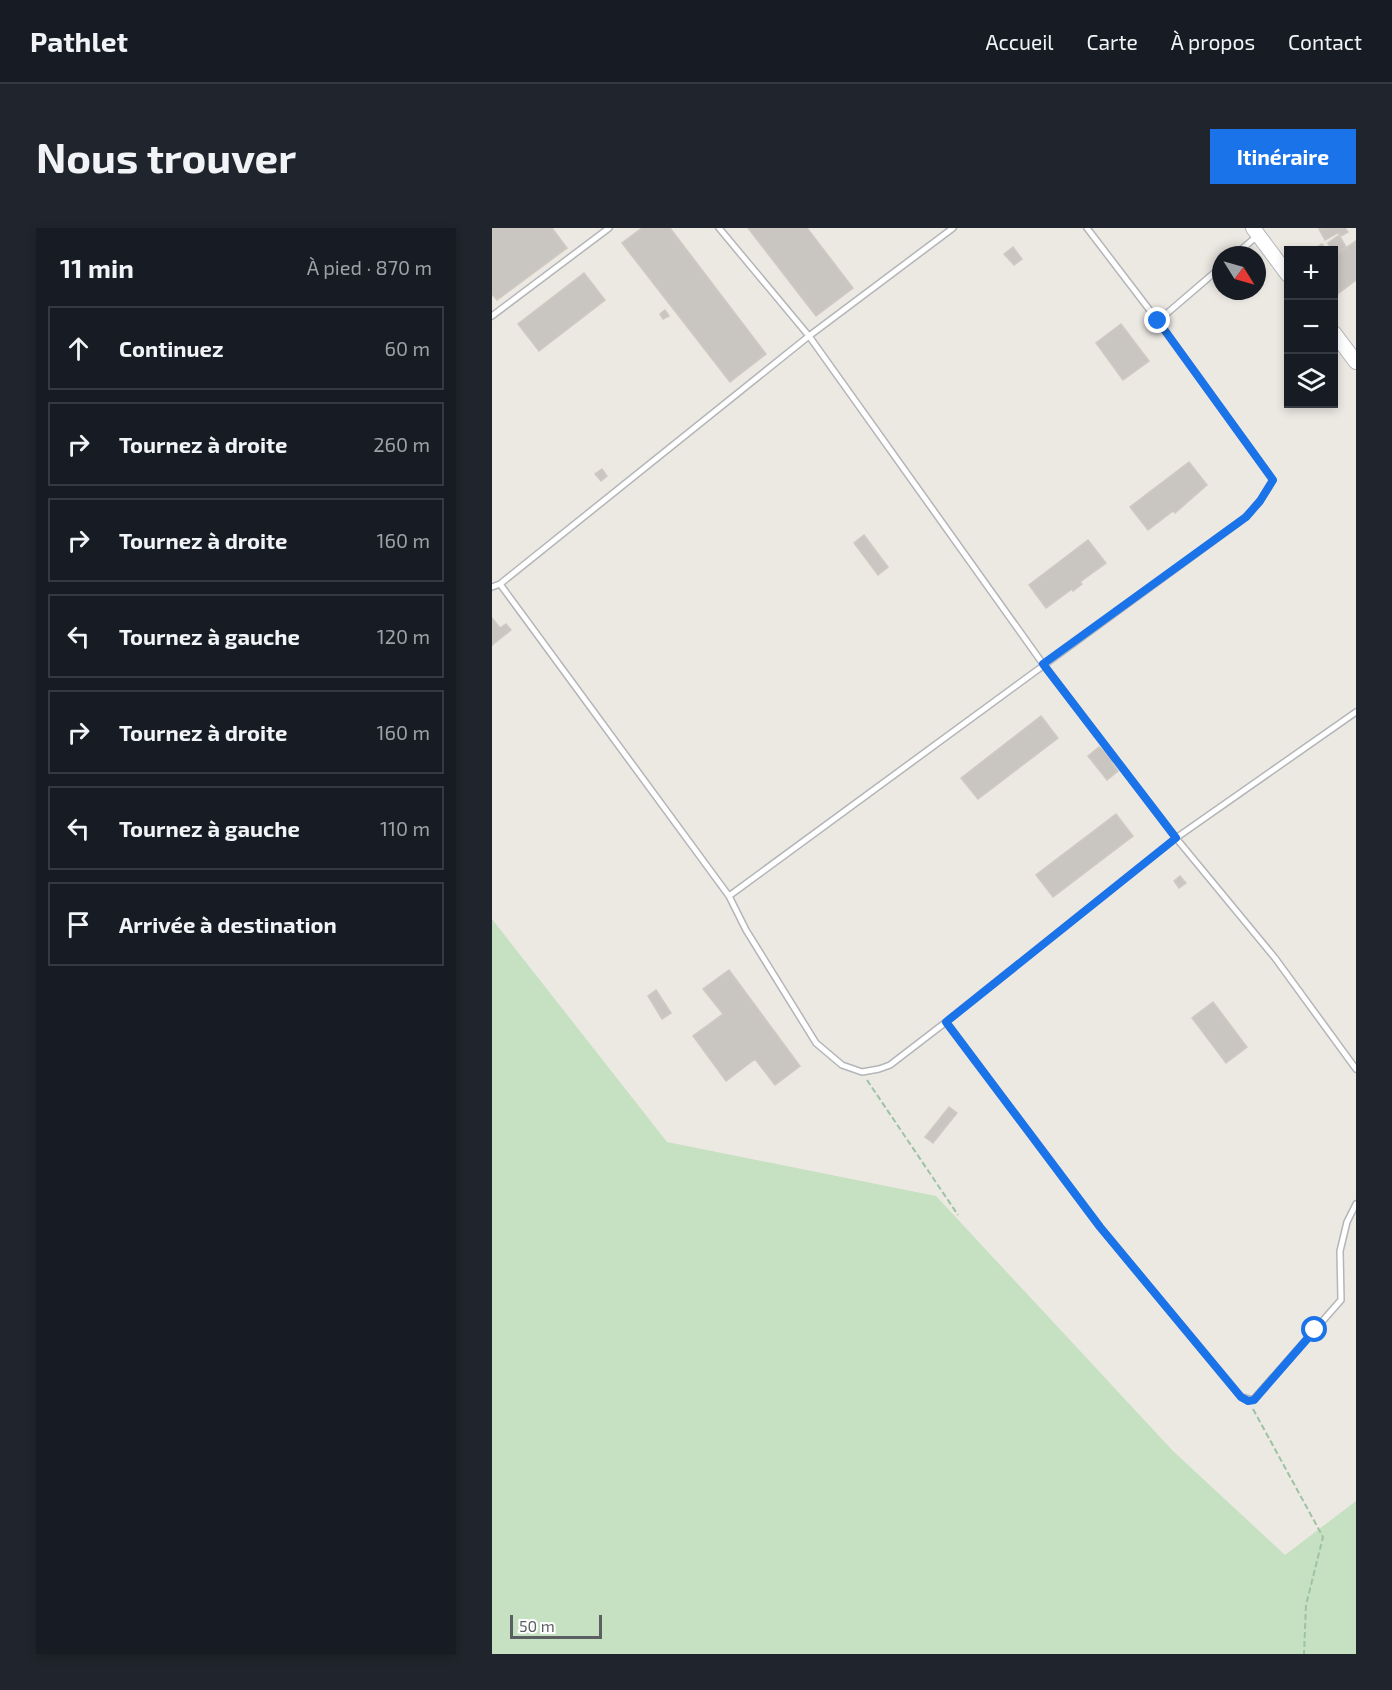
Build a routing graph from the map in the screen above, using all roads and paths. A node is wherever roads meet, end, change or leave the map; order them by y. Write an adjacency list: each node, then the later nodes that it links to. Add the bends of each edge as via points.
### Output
1 (609, 228): 9 (lane)
2 (719, 228): 11 (lane)
3 (953, 228): 11 (lane)
4 (1087, 228): 10 (lane)
5 (1255, 232): 6 (lane); 7 (main road)
6 (1243, 246)
7 (1284, 269)
8 (1212, 275): 10 (lane)
9 (492, 316)
10 (1158, 321): 16 (lane, via 1273,480 1246,517)
11 (809, 336): 14 (lane); 16 (lane)
12 (1338, 338): 13 (main road)
13 (1356, 362)
14 (500, 584): 15 (lane); 19 (lane)
15 (492, 587)
16 (1043, 664): 18 (lane); 19 (lane)
17 (1356, 712): 18 (lane)
18 (1176, 838): 20 (lane); 21 (lane, via 1275,958)
19 (729, 896): 22 (lane, via 816,1043 842,1065)
20 (946, 1022): 22 (lane, via 890,1065); 25 (lane, via 1100,1227)
21 (1356, 1069)
22 (862, 1072): 24 (path)
23 (1356, 1204): 25 (lane, via 1340,1251 1341,1300 1254,1400)
24 (958, 1215)
25 (1248, 1401): 26 (path, via 1323,1537 1306,1605)
26 (1304, 1654)

